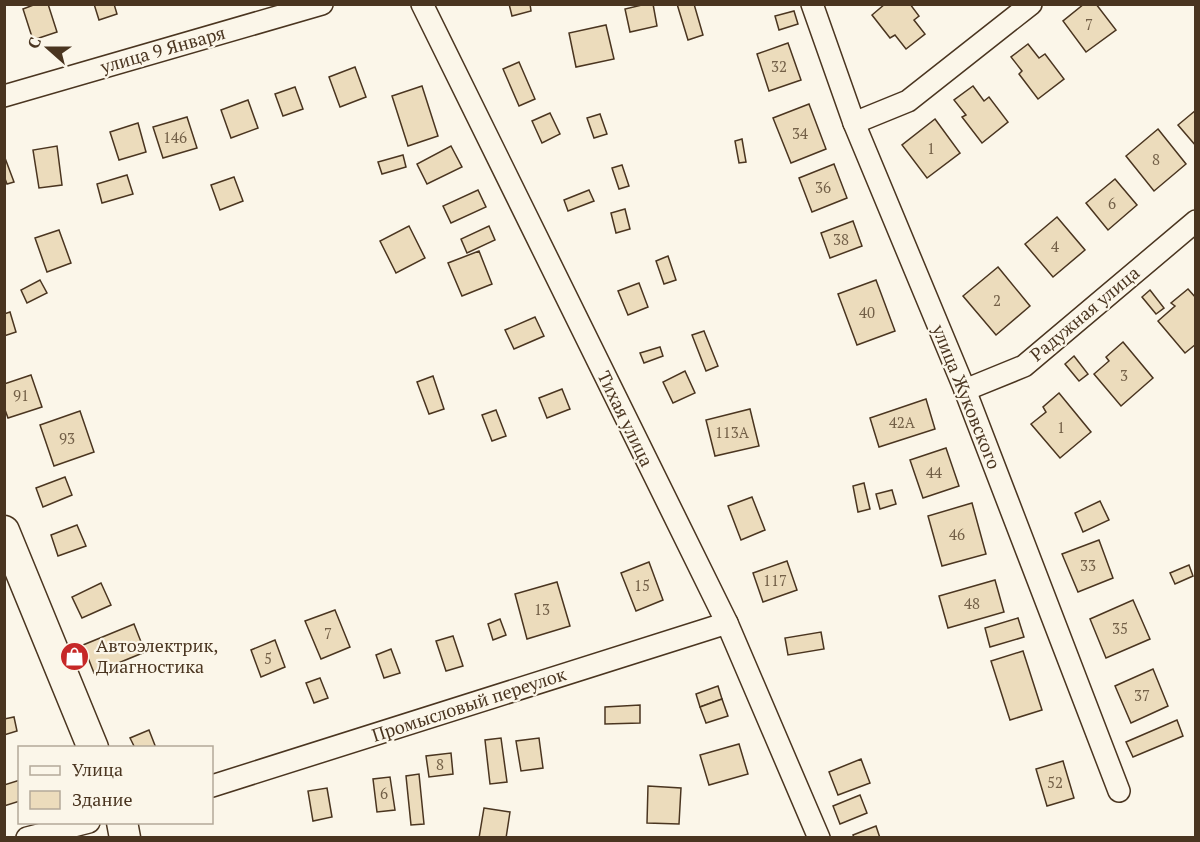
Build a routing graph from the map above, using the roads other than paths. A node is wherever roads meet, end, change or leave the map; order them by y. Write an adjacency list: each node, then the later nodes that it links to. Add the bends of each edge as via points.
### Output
1 (322, 4): 5 (street, улица 9 Января)
2 (422, 4): 10 (street, Тихая улица)
3 (812, 4): 6 (street, улица Жуковского)
4 (1031, 4): 6 (street, via 908,101)
5 (4, 96)
6 (854, 123): 8 (street, улица Жуковского)
7 (1196, 220): 8 (street, Радужная улица, via 1023,366)
8 (965, 390): 13 (street, улица Жуковского)
9 (4, 531): 11 (street)
10 (727, 623): 12 (street, Промысловый переулок); 16 (street, Тихая улица)
11 (93, 746)
12 (213, 786)
13 (1119, 791)
14 (81, 824): 15 (street)
15 (27, 837)
16 (819, 837)

